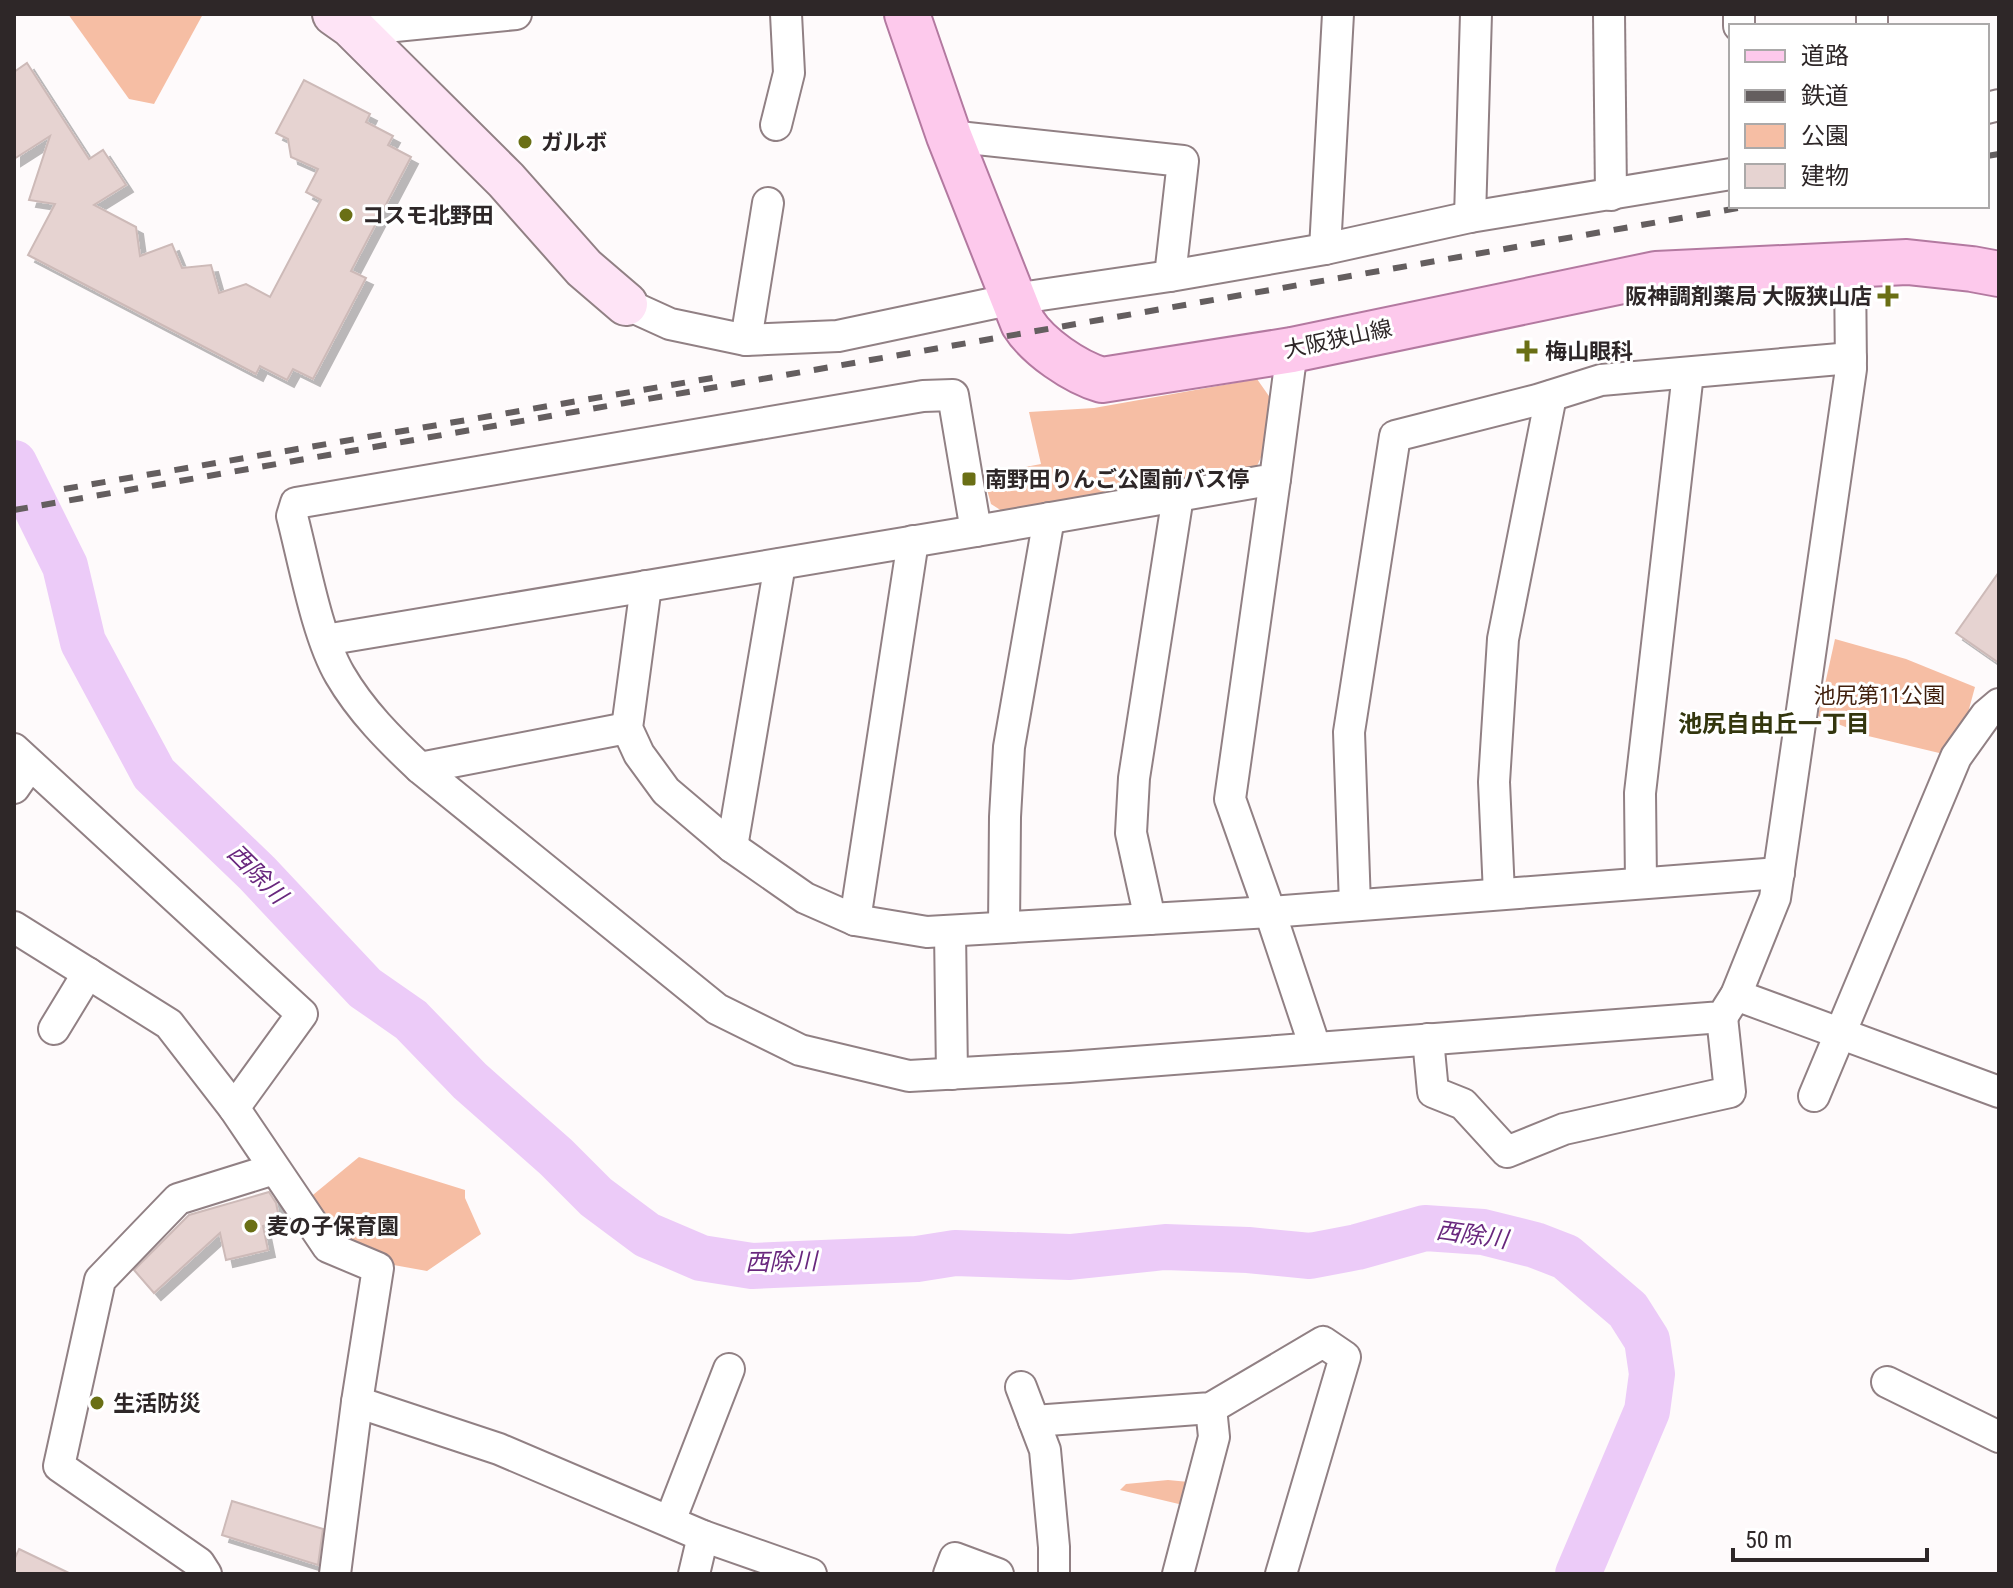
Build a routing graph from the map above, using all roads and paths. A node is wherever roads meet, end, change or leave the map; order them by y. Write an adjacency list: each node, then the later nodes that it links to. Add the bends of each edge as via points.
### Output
1 (516, 14): 7 (street)
2 (786, 14): 8 (street, via 789,73)
3 (907, 14): 9 (main road, 大阪狭山線)
4 (1338, 14): 14 (street)
5 (1476, 14): 13 (street)
6 (1609, 14): 11 (street)
7 (344, 22): 19 (street, via 506,180 584,268)
8 (776, 125)
9 (949, 136): 17 (street, via 1183,161); 18 (main road, 大阪狭山線)
10 (1729, 174): 11 (street)
11 (1611, 195): 13 (street)
12 (768, 203): 20 (street)
13 (1470, 217): 14 (street)
14 (1325, 249): 17 (street)
15 (1850, 267): 16 (main road, 大阪狭山線, via 1907,262); 21 (main road, 大阪狭山線, via 1656,274); 22 (street)
16 (1999, 274)
17 (1170, 276): 18 (street)
18 (1013, 299): 20 (street, via 838,336); 21 (main road, 大阪狭山線, via 1029,332 1079,373 1102,380)
19 (626, 304): 20 (street, via 670,324)
20 (746, 340)
21 (1292, 350): 25 (street)
22 (1851, 358): 23 (street); 38 (street)
23 (1688, 373): 24 (street, via 1601,380); 39 (street, via 1640,793)
24 (1551, 396): 40 (street, via 1503,639 1494,782); 41 (street, via 1395,436 1349,732)
25 (1275, 479): 26 (street); 42 (street, via 1230,799)
26 (1178, 496): 27 (street); 43 (street, via 1134,778 1131,833)
27 (1049, 518): 28 (street); 45 (street, via 1009,747)
28 (976, 531): 29 (street); 32 (street, via 953,395 923,396 296,503 292,516)
29 (913, 541): 30 (street); 44 (street)
30 (780, 564): 31 (street); 37 (street)
31 (646, 586): 32 (street); 34 (street)
32 (325, 640): 36 (street, via 339,674 376,726)
33 (1999, 704): 51 (street, via 1956,757)
34 (627, 728): 36 (street); 37 (street, via 666,791)
35 (19, 767): 57 (street, via 302,1014)
36 (420, 768): 54 (street, via 717,1009 800,1050 909,1076)
37 (732, 847): 44 (street, via 805,898)
38 (1779, 873): 39 (street); 49 (street, via 1775,898)
39 (1641, 883): 40 (street)
40 (1499, 894): 41 (street)
41 (1355, 905): 42 (street)
42 (1270, 912): 43 (street); 53 (street)
43 (1150, 919): 45 (street)
44 (855, 920): 46 (street)
45 (1004, 927): 46 (street)
46 (950, 931): 54 (street)
47 (16, 934): 48 (street)
48 (88, 973): 50 (street); 57 (street, via 169,1024)
49 (1729, 1006): 51 (street); 52 (street); 52 (street, via 1730,1092 1564,1129 1507,1152 1463,1104 1433,1092)
50 (54, 1029)
51 (1842, 1032): 55 (street); 56 (street)
52 (1428, 1039): 53 (street)
53 (1315, 1047): 54 (street)
54 (952, 1074)
55 (1999, 1092)
56 (1814, 1096)
57 (234, 1108): 58 (street)
58 (274, 1169): 62 (street, via 328,1247 378,1268); 69 (street, via 178,1199 100,1280 59,1466 199,1563)
59 (729, 1369): 66 (street)
60 (1887, 1382): 65 (street)
61 (1021, 1387): 64 (street)
62 (357, 1402): 66 (street, via 499,1449); 70 (street)
63 (1211, 1408): 64 (street); 76 (street, via 1214,1437); 77 (street, via 1323,1342 1345,1357)
64 (1034, 1421): 75 (street, via 1045,1450)
65 (1996, 1427)
66 (670, 1521): 67 (street)
67 (703, 1536): 68 (street); 71 (street)
68 (778, 1568): 72 (street)
69 (206, 1574)
70 (335, 1574)
71 (694, 1574)
72 (811, 1574)
73 (949, 1574): 74 (street, via 955,1558)
74 (998, 1574)
75 (1054, 1574)
76 (1178, 1574)
77 (1281, 1574)

